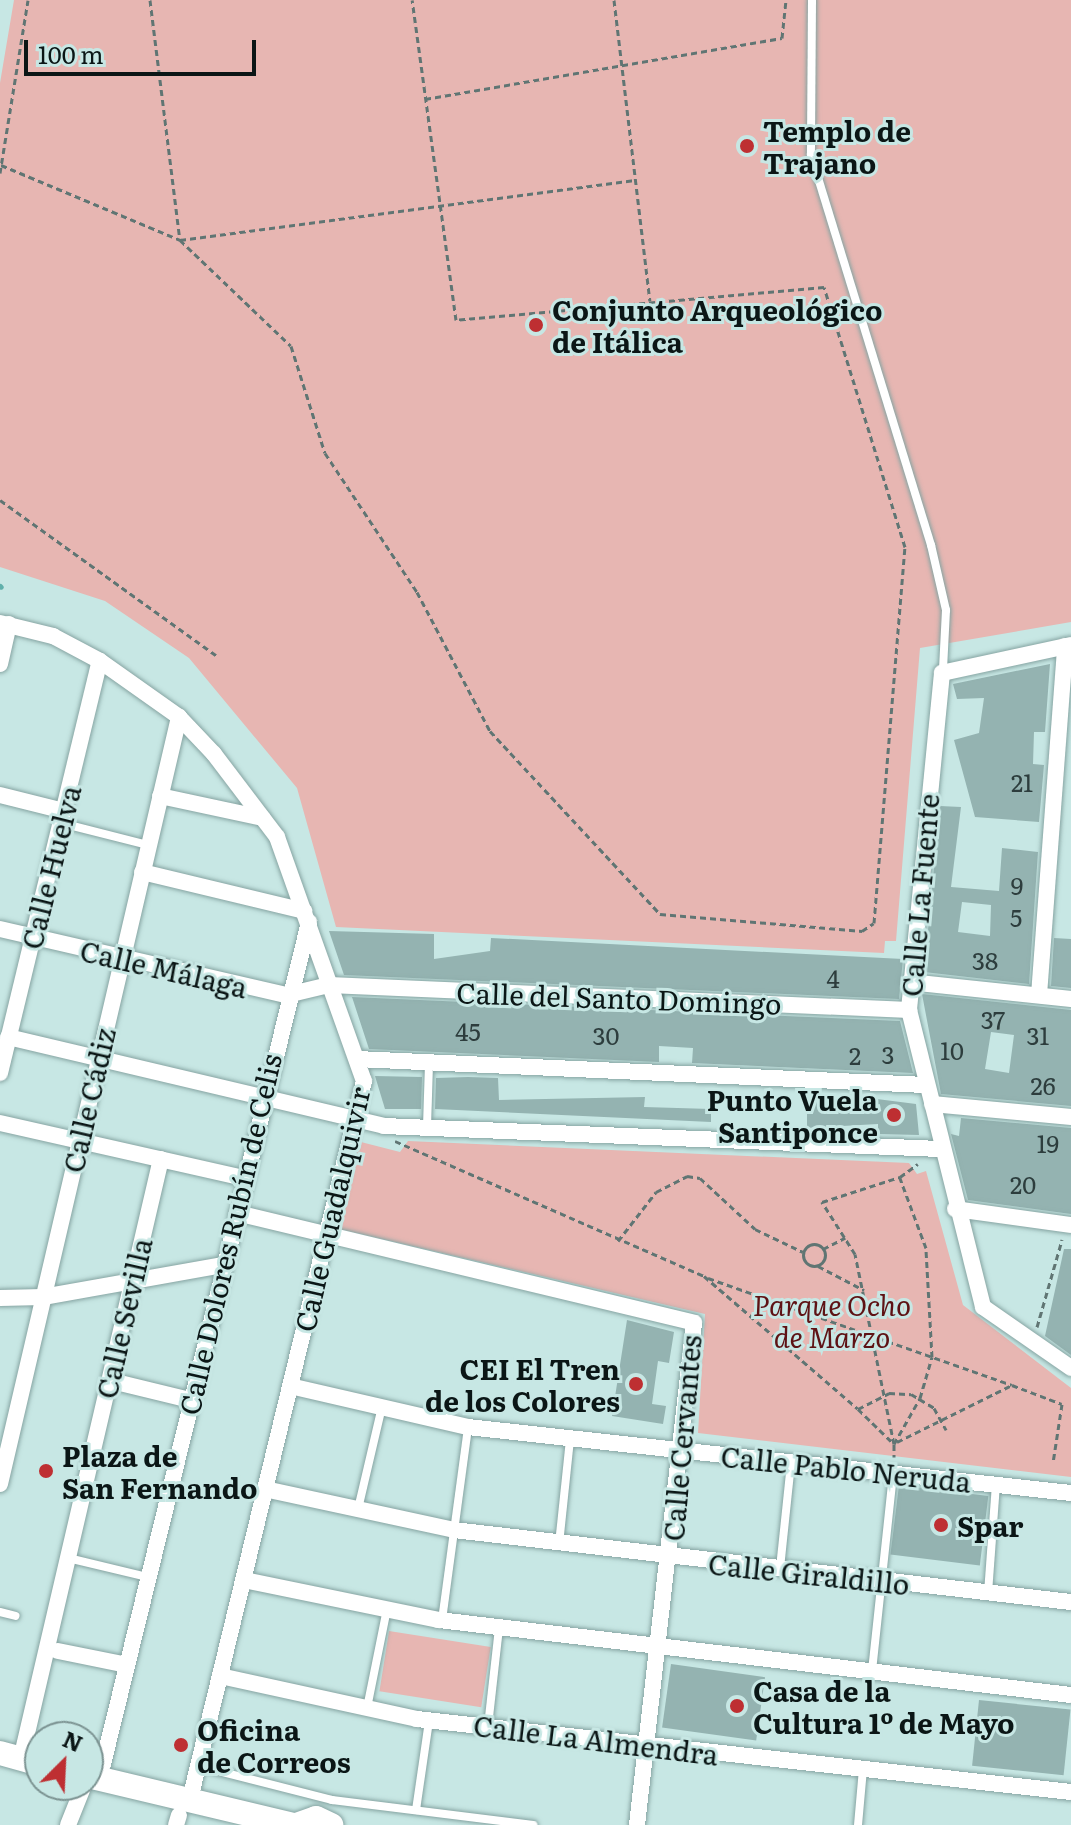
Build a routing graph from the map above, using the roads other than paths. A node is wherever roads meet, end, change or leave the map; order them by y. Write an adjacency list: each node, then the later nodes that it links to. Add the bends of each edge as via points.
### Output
1 (812, 0): 6 (lane, via 811,155 931,545 946,610)
2 (4, 624): 4 (street, Calle Guadalquivir); 5 (street)
3 (1068, 646): 6 (street); 21 (street)
4 (100, 661): 7 (street, Calle Guadalquivir); 10 (street, Calle Huelva)
5 (0, 664)
6 (942, 672): 18 (street, Calle La Fuente)
7 (179, 717): 9 (street, Calle Cádiz); 11 (street, Calle Guadalquivir)
8 (0, 795): 10 (street)
9 (160, 796): 11 (street); 12 (street, Calle Cádiz)
10 (62, 817): 12 (lane); 16 (street, Calle Huelva)
11 (263, 818): 14 (street, Calle Guadalquivir)
12 (148, 845): 13 (street, Calle Cádiz)
13 (142, 872): 14 (street); 17 (street, Calle Cádiz)
14 (306, 917): 19 (street, Calle Guadalquivir); 20 (street, Calle Dolores Rubín de Celis)
15 (0, 929): 16 (street, Calle Málaga)
16 (33, 937): 17 (street, Calle Málaga); 24 (street, Calle Huelva)
17 (121, 960): 20 (street, Calle Málaga); 25 (street, Calle Cádiz)
18 (909, 982): 21 (street); 23 (street, Calle La Fuente)
19 (329, 985): 20 (street, Calle Málaga); 23 (street, Calle del Santo Domingo); 26 (street, Calle Guadalquivir)
20 (287, 995): 30 (street, Calle Dolores Rubín de Celis)
21 (1039, 995): 22 (street)
22 (1071, 999)
23 (909, 1010): 29 (street, Calle La Fuente)
24 (8, 1037): 25 (street); 28 (street, Calle Huelva)
25 (98, 1059): 30 (street); 36 (street, Calle Cádiz)
26 (357, 1059): 27 (street); 33 (street, Calle Guadalquivir, via 364,1081)
27 (429, 1062): 29 (street); 35 (lane)
28 (0, 1073)
29 (926, 1085): 31 (street, Calle La Fuente)
30 (263, 1097): 33 (street); 39 (street, Calle Dolores Rubín de Celis)
31 (932, 1104): 32 (street); 37 (street, Calle La Fuente)
32 (1071, 1117)
33 (355, 1118): 35 (street, via 384,1126); 43 (street, Calle Guadalquivir)
34 (0, 1123): 36 (street)
35 (427, 1127): 37 (street)
36 (78, 1141): 38 (street); 46 (street, Calle Cádiz)
37 (940, 1149): 40 (street, Calle La Fuente)
38 (161, 1159): 39 (street); 45 (street, Calle Sevilla)
39 (245, 1178): 41 (street, Calle Dolores Rubín de Celis)
40 (955, 1209): 42 (street); 48 (street, Calle La Fuente, via 983,1307)
41 (237, 1213): 43 (street, Calle Cervantes); 44 (street, Calle Dolores Rubín de Celis)
42 (1068, 1224)
43 (324, 1235): 50 (street, Calle Guadalquivir); 55 (street, Calle Cervantes, via 694,1323)
44 (222, 1265): 45 (street); 51 (street, Calle Dolores Rubín de Celis)
45 (132, 1280): 46 (street); 65 (street, Calle Sevilla)
46 (43, 1297): 47 (street); 58 (street, Calle Cádiz)
47 (0, 1298)
48 (1071, 1368)
49 (120, 1383): 51 (street)
50 (290, 1386): 52 (street, Calle Pablo Neruda); 60 (street, Calle Guadalquivir)
51 (190, 1400): 68 (street, Calle Dolores Rubín de Celis)
52 (382, 1407): 53 (street, Calle Pablo Neruda); 62 (lane)
53 (468, 1427): 54 (street, Calle Pablo Neruda); 63 (lane)
54 (570, 1438): 55 (street, Calle Pablo Neruda); 64 (lane)
55 (682, 1450): 56 (street, Calle Pablo Neruda); 66 (street, Calle Cervantes)
56 (792, 1462): 57 (street, Calle Pablo Neruda); 67 (lane)
57 (893, 1473): 59 (street, Calle Pablo Neruda); 70 (lane)
58 (0, 1484)
59 (996, 1484): 61 (street, Calle Pablo Neruda); 71 (lane)
60 (265, 1489): 62 (street, Calle Giraldillo); 69 (street, Calle Guadalquivir)
61 (1071, 1493)
62 (358, 1509): 63 (street, Calle Giraldillo)
63 (454, 1530): 64 (street, Calle Giraldillo); 76 (lane)
64 (559, 1544): 66 (street, Calle Giraldillo)
65 (67, 1558): 68 (lane); 88 (street, Calle Sevilla)
66 (671, 1558): 67 (street, Calle Giraldillo); 78 (street, Calle Cervantes)
67 (779, 1570): 70 (street, Calle Giraldillo)
68 (147, 1577): 80 (street, Calle Dolores Rubín de Celis)
69 (244, 1580): 73 (street); 82 (street, Calle Guadalquivir)
70 (881, 1581): 71 (street, Calle Giraldillo); 81 (lane)
71 (988, 1593): 72 (street, Calle Giraldillo)
72 (1071, 1602)
73 (387, 1609): 76 (street); 84 (lane)
74 (0, 1612): 75 (lane)
75 (16, 1616)
76 (442, 1620): 77 (street)
77 (499, 1628): 78 (street); 86 (lane)
78 (661, 1649): 81 (street); 87 (street, Calle Cervantes)
79 (58, 1651): 80 (street)
80 (127, 1665): 89 (street, Calle Dolores Rubín de Celis)
81 (872, 1672): 83 (street)
82 (220, 1676): 84 (street, Calle La Almendra); 90 (street, Calle Guadalquivir)
83 (1071, 1695)
84 (367, 1708): 85 (street, Calle La Almendra)
85 (429, 1720): 86 (street, Calle La Almendra); 95 (lane)
86 (487, 1727): 87 (street, Calle La Almendra)
87 (647, 1746): 91 (street, Calle La Almendra); 101 (street, Calle Cervantes)
88 (20, 1759)
89 (104, 1760)
90 (199, 1766): 95 (lane, via 332,1800); 96 (street, Calle Guadalquivir)
91 (863, 1769): 93 (street, Calle La Almendra); 102 (lane)
92 (104, 1785): 96 (street)
93 (1071, 1792)
94 (78, 1801): 97 (street, Calle Dolores Rubín de Celis)
95 (416, 1810): 100 (lane)
96 (181, 1813): 98 (street)
97 (68, 1825)
98 (295, 1825): 99 (street, via 316,1818)
99 (331, 1825)
100 (533, 1825)
101 (637, 1825)
102 (858, 1825)

